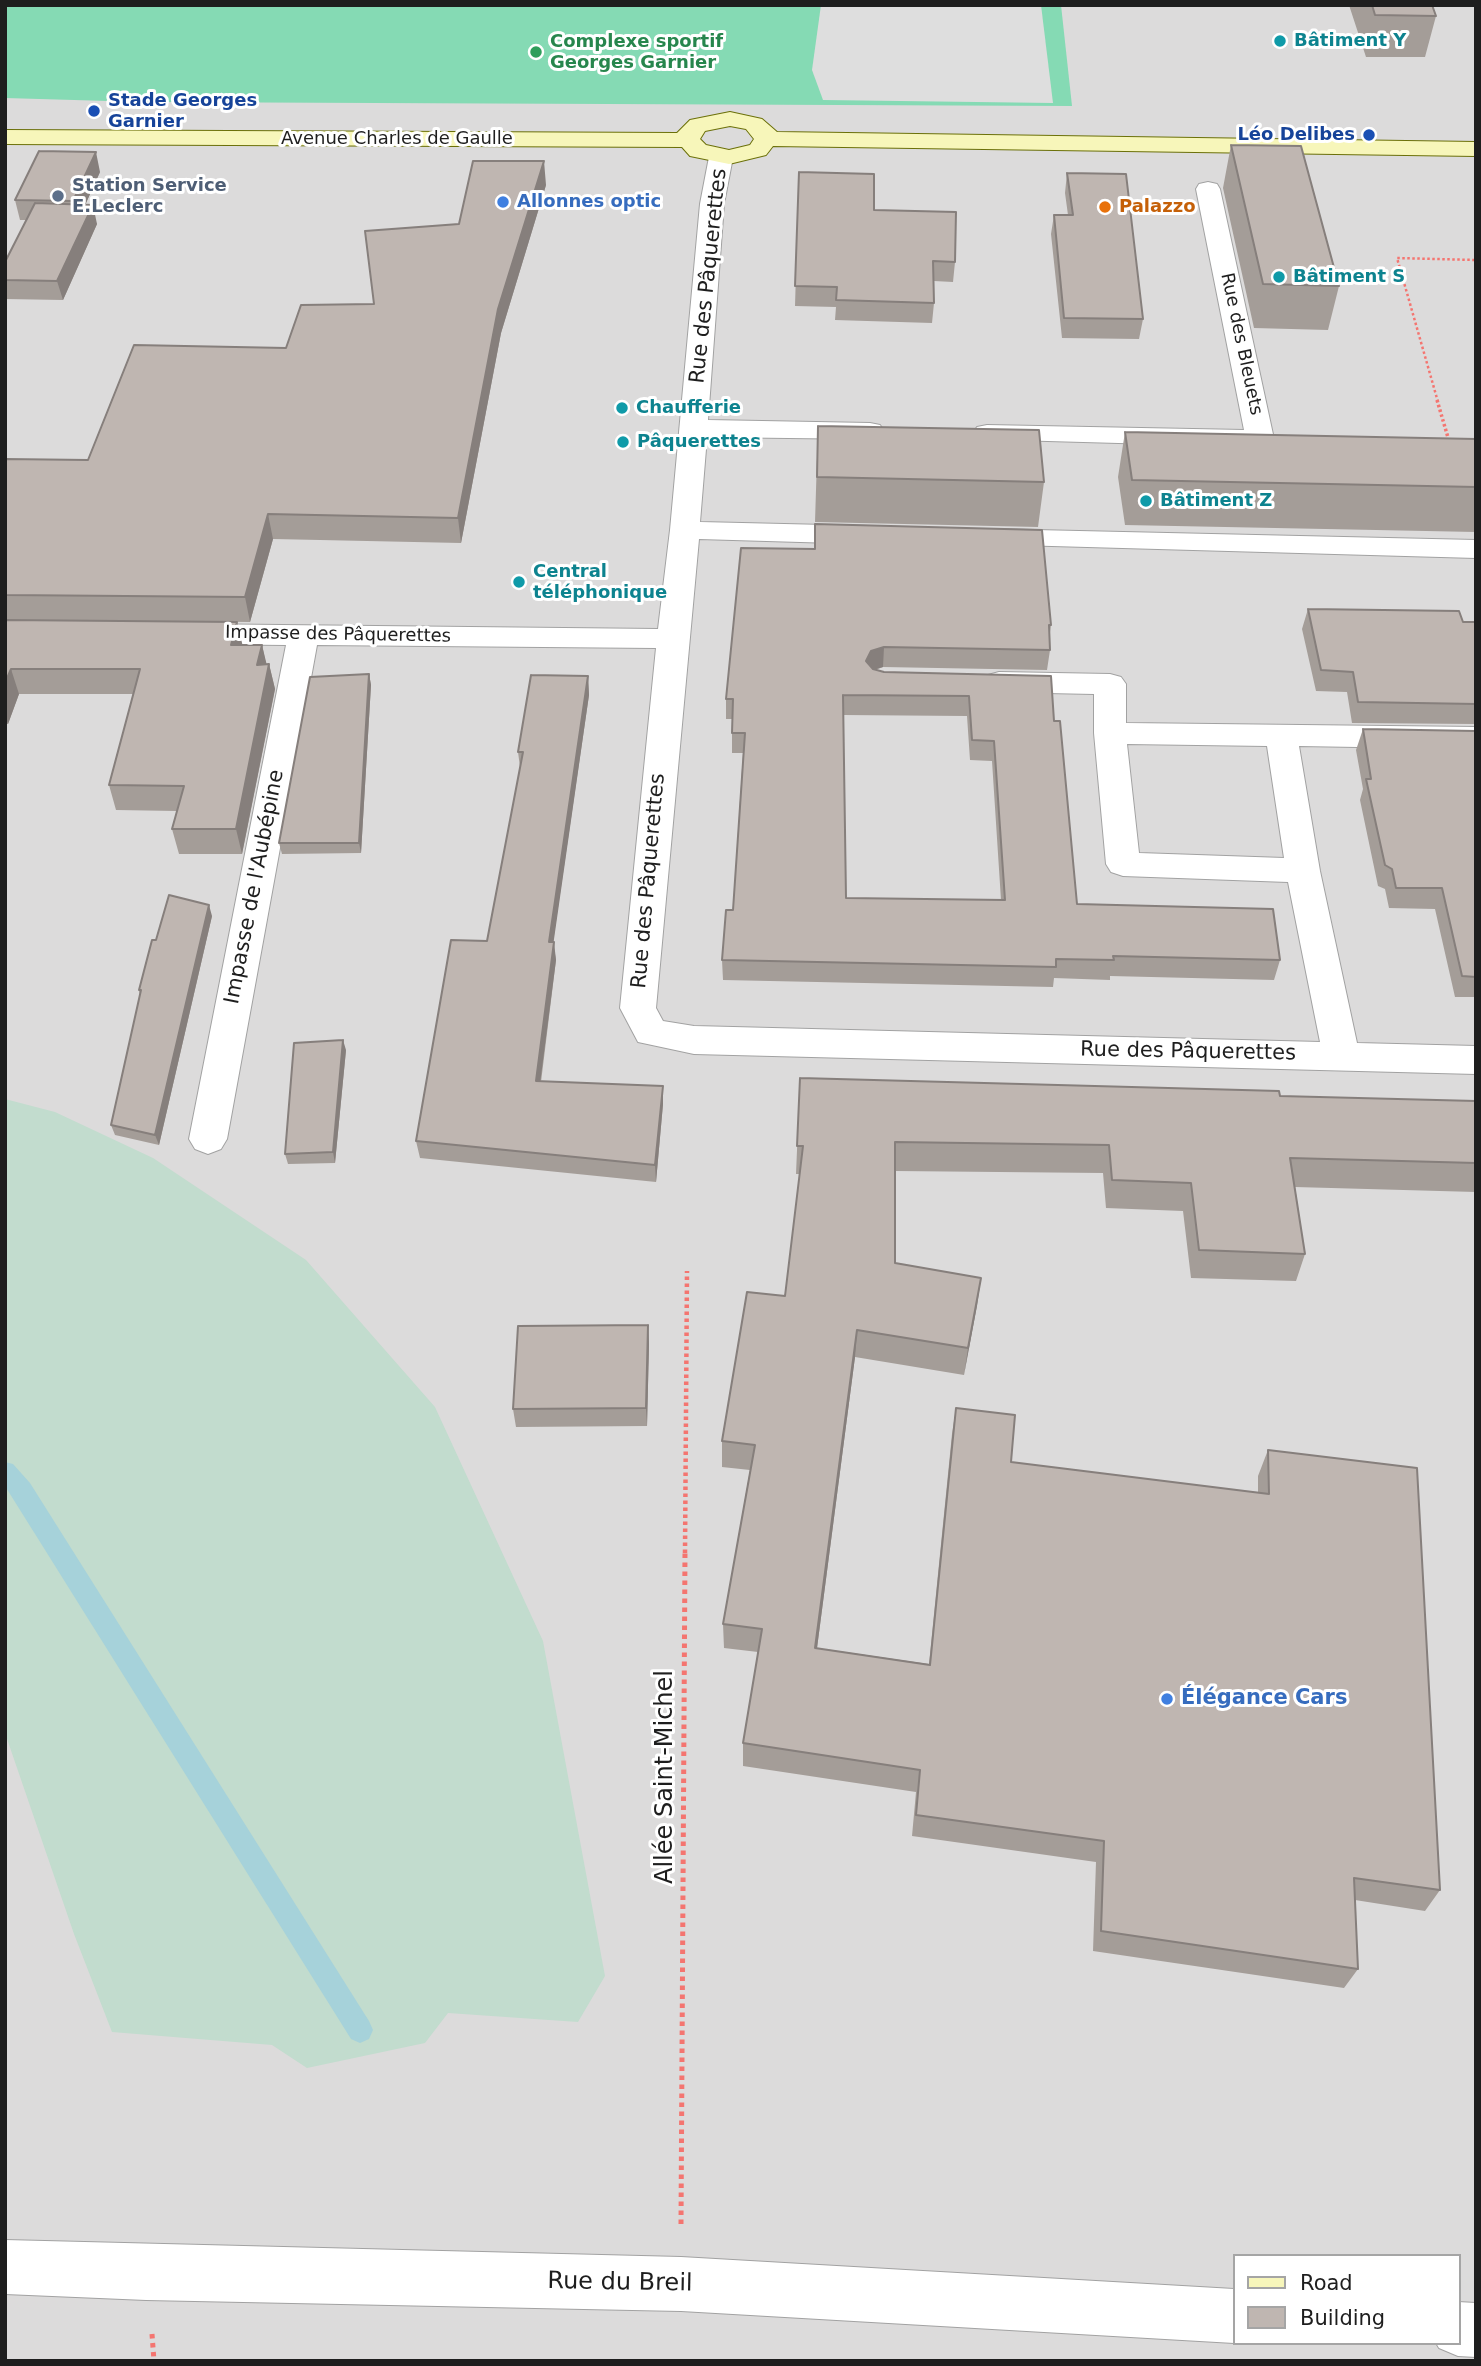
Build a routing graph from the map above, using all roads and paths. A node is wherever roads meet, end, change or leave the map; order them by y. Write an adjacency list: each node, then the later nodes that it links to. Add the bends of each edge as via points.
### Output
1 (11, 136): 3 (street, Avenue Charles de Gaulle)
2 (766, 139): 3 (street, via 766,133 754,124 730,119 698,125); 4 (street); 5 (street, via 752,152)
3 (688, 140): 5 (street, via 698,151)
4 (1476, 149)
5 (721, 157): 8 (street, Rue des Pâquerettes, via 714,181)
6 (1208, 189): 10 (street, Rue des Bleuets, via 1260,439)
7 (1476, 260): 11 (path, via 1398,258 1449,441)
8 (694, 428): 9 (street); 12 (street, Rue des Pâquerettes)
9 (901, 432)
10 (956, 433)
11 (1462, 442)
12 (685, 530): 13 (street); 18 (street, Rue des Pâquerettes)
13 (893, 535)
14 (962, 537): 15 (street)
15 (1476, 549)
16 (154, 634): 17 (street, Impasse des Pâquerettes)
17 (303, 635): 18 (street, Impasse des Pâquerettes); 26 (street, Impasse de l'Aubépine)
18 (672, 639): 24 (street, Rue des Pâquerettes, via 638,1009 651,1032 694,1040)
19 (976, 681): 20 (street, via 1110,684)
20 (1110, 733): 21 (street); 23 (street, via 1123,864)
21 (1281, 735): 22 (street); 23 (street)
22 (1476, 737)
23 (1303, 872): 24 (street)
24 (1341, 1056): 25 (street, Rue des Pâquerettes)
25 (1476, 1059)
26 (208, 1139)
27 (687, 1271): 29 (path, Allée Saint-Michel)
28 (5, 2267): 29 (street, Rue du Breil)
29 (681, 2284): 30 (street, Rue du Breil)
30 (1232, 2316)

